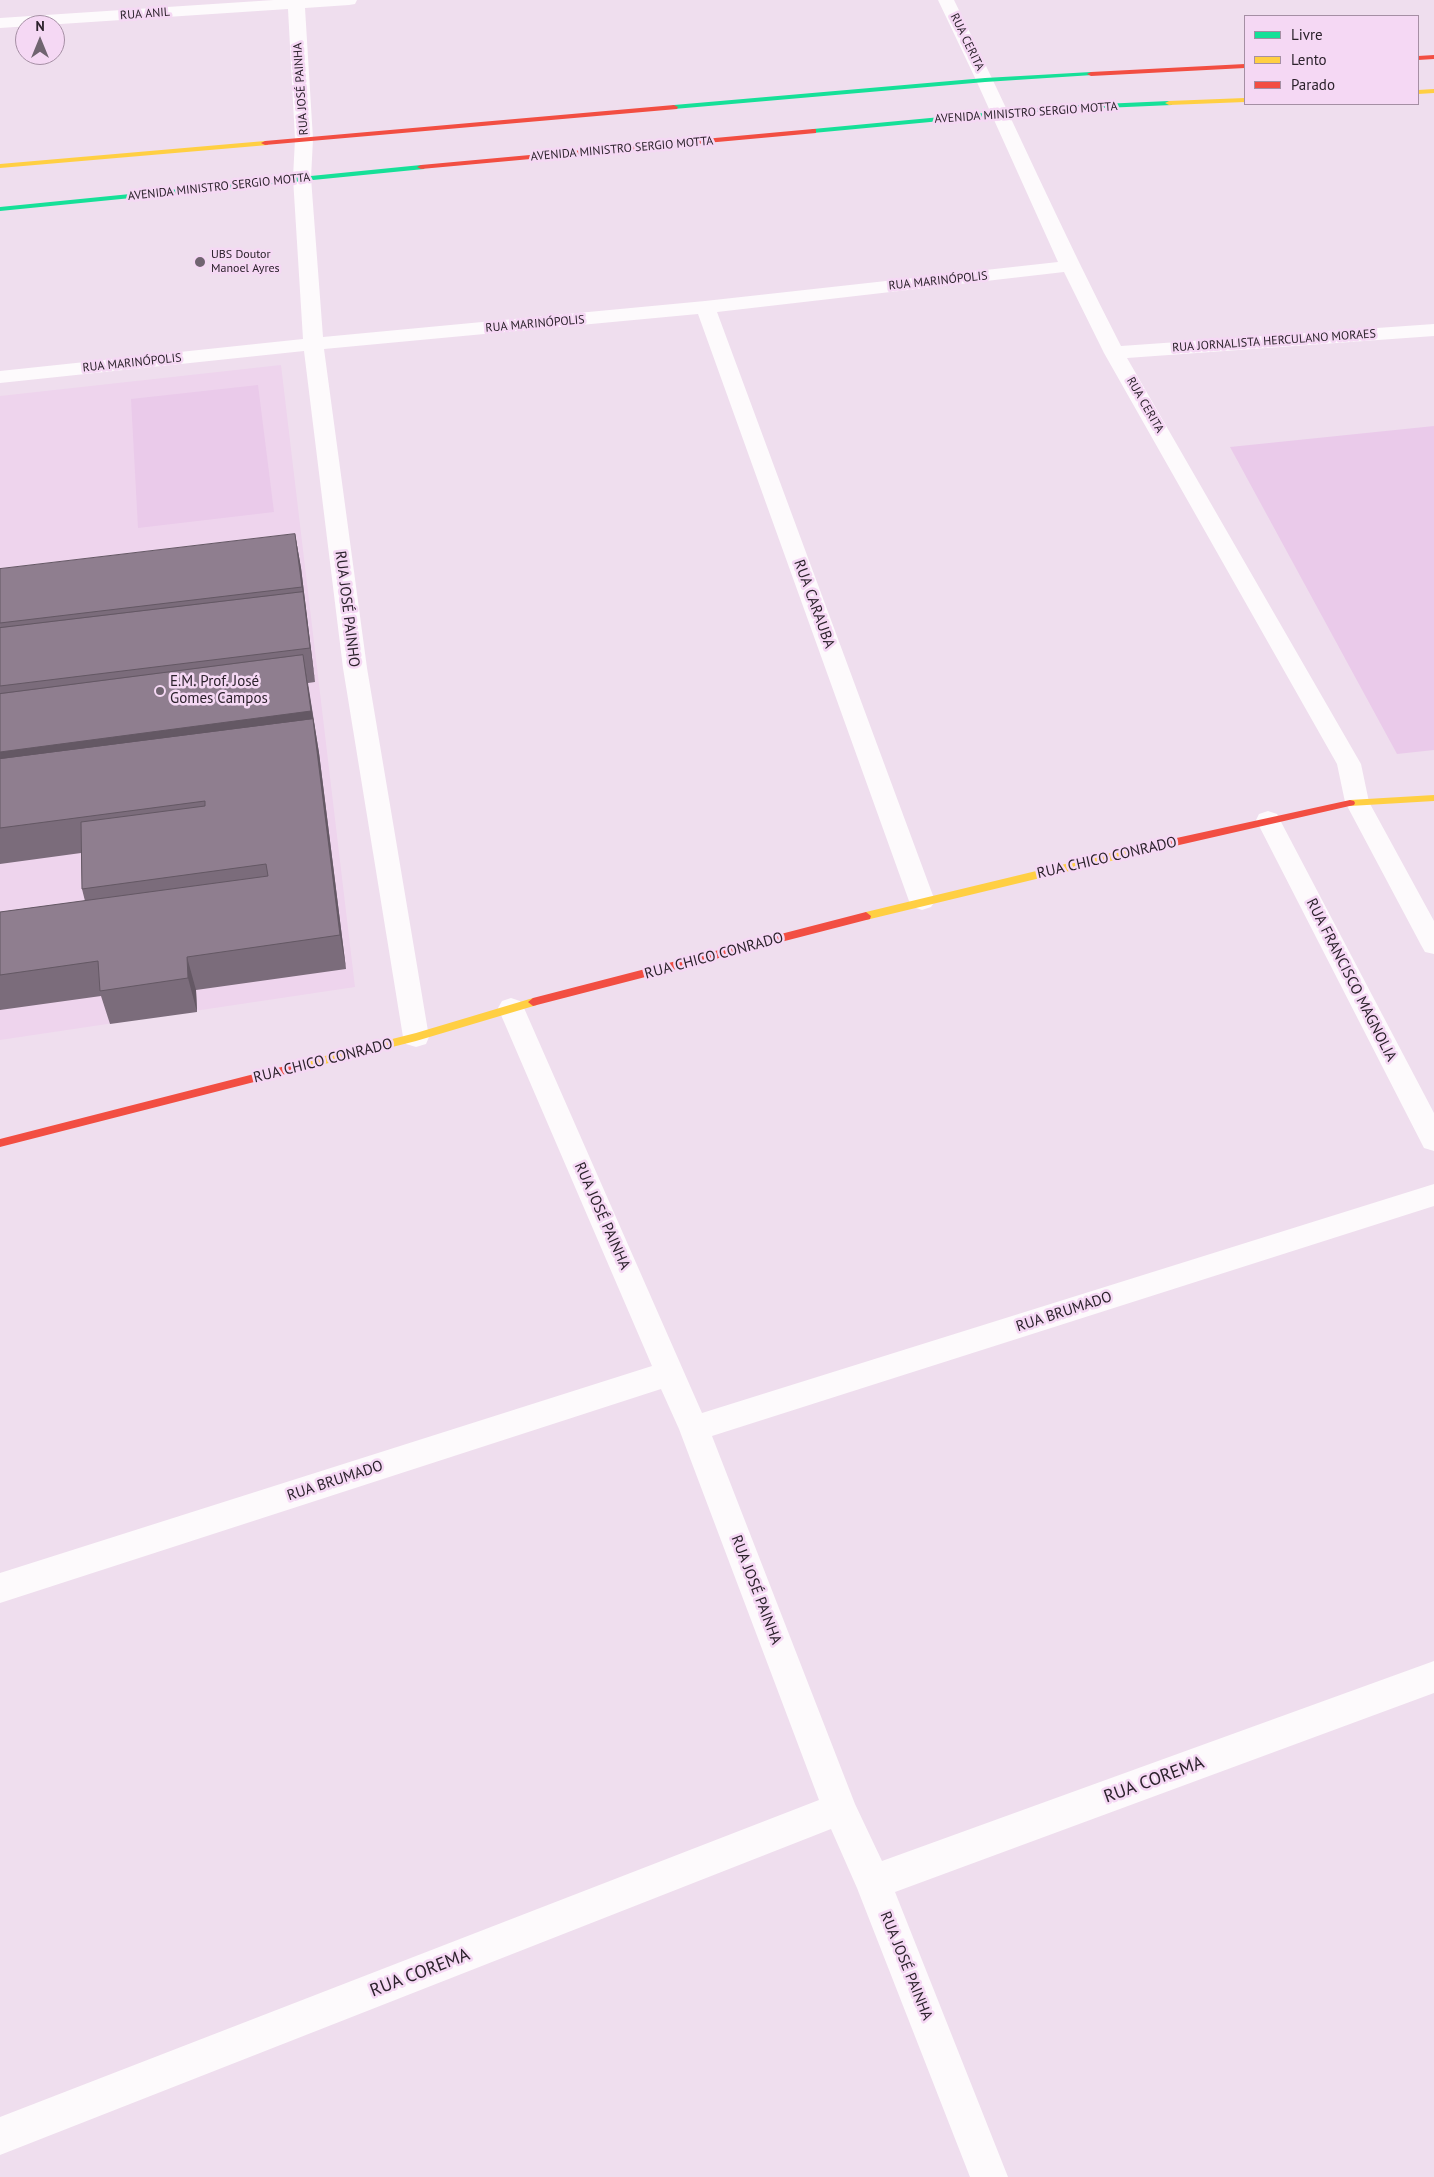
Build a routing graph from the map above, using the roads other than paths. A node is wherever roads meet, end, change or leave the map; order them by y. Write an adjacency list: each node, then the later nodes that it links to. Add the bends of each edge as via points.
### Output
1 (349, 0): 3 (street, RUA ANIL)
2 (946, 0): 8 (street, RUA CERITA)
3 (295, 2): 4 (street, RUA ANIL); 13 (street, RUA JOSÉ PAINHA)
4 (0, 23)
5 (1434, 57): 6 (street)
6 (1419, 58)
7 (1244, 66): 8 (street)
8 (985, 80): 12 (street, RUA CERITA); 13 (street)
9 (1434, 91): 10 (street)
10 (1419, 92)
11 (1244, 100): 12 (street, AVENIDA MINISTRO SERGIO MOTTA, via 1058,108)
12 (1001, 114): 15 (street, AVENIDA MINISTRO SERGIO MOTTA); 17 (street, RUA CERITA)
13 (304, 139): 14 (street); 15 (street, RUA JOSÉ PAINHA)
14 (0, 166)
15 (302, 178): 16 (street, AVENIDA MINISTRO SERGIO MOTTA); 20 (street, RUA JOSÉ PAINHO)
16 (0, 209)
17 (1070, 266): 18 (street, RUA MARINÓPOLIS); 21 (street, RUA CERITA)
18 (706, 307): 20 (street, RUA MARINÓPOLIS); 26 (street, RUA CARAUBA)
19 (1434, 330): 21 (street, RUA JORNALISTA HERCULANO MORAES)
20 (313, 344): 22 (street, RUA MARINÓPOLIS); 29 (street, RUA JOSÉ PAINHO, via 355,668)
21 (1114, 352): 24 (street, RUA CERITA, via 1349,764)
22 (0, 377)
23 (1434, 798): 24 (street, RUA CHICO CONRADO)
24 (1357, 802): 25 (street, RUA CHICO CONRADO); 27 (street)
25 (1268, 820): 26 (street, RUA CHICO CONRADO); 30 (street, RUA FRANCISCO MAGNOLIA)
26 (922, 902): 28 (street, RUA CHICO CONRADO)
27 (1434, 945)
28 (511, 1008): 29 (street, RUA CHICO CONRADO); 33 (street, RUA JOSÉ PAINHA)
29 (416, 1037): 31 (street, RUA CHICO CONRADO)
30 (1434, 1140)
31 (0, 1143)
32 (1434, 1195): 34 (street, RUA BRUMADO)
33 (671, 1373): 34 (street, RUA JOSÉ PAINHA); 35 (street, RUA BRUMADO)
34 (694, 1429): 37 (street, RUA JOSÉ PAINHA)
35 (0, 1588)
36 (1434, 1677): 38 (street, RUA COREMA)
37 (840, 1809): 38 (street, RUA JOSÉ PAINHA); 39 (street, RUA COREMA)
38 (873, 1882): 40 (street, RUA JOSÉ PAINHA)
39 (0, 2136)
40 (989, 2177)

